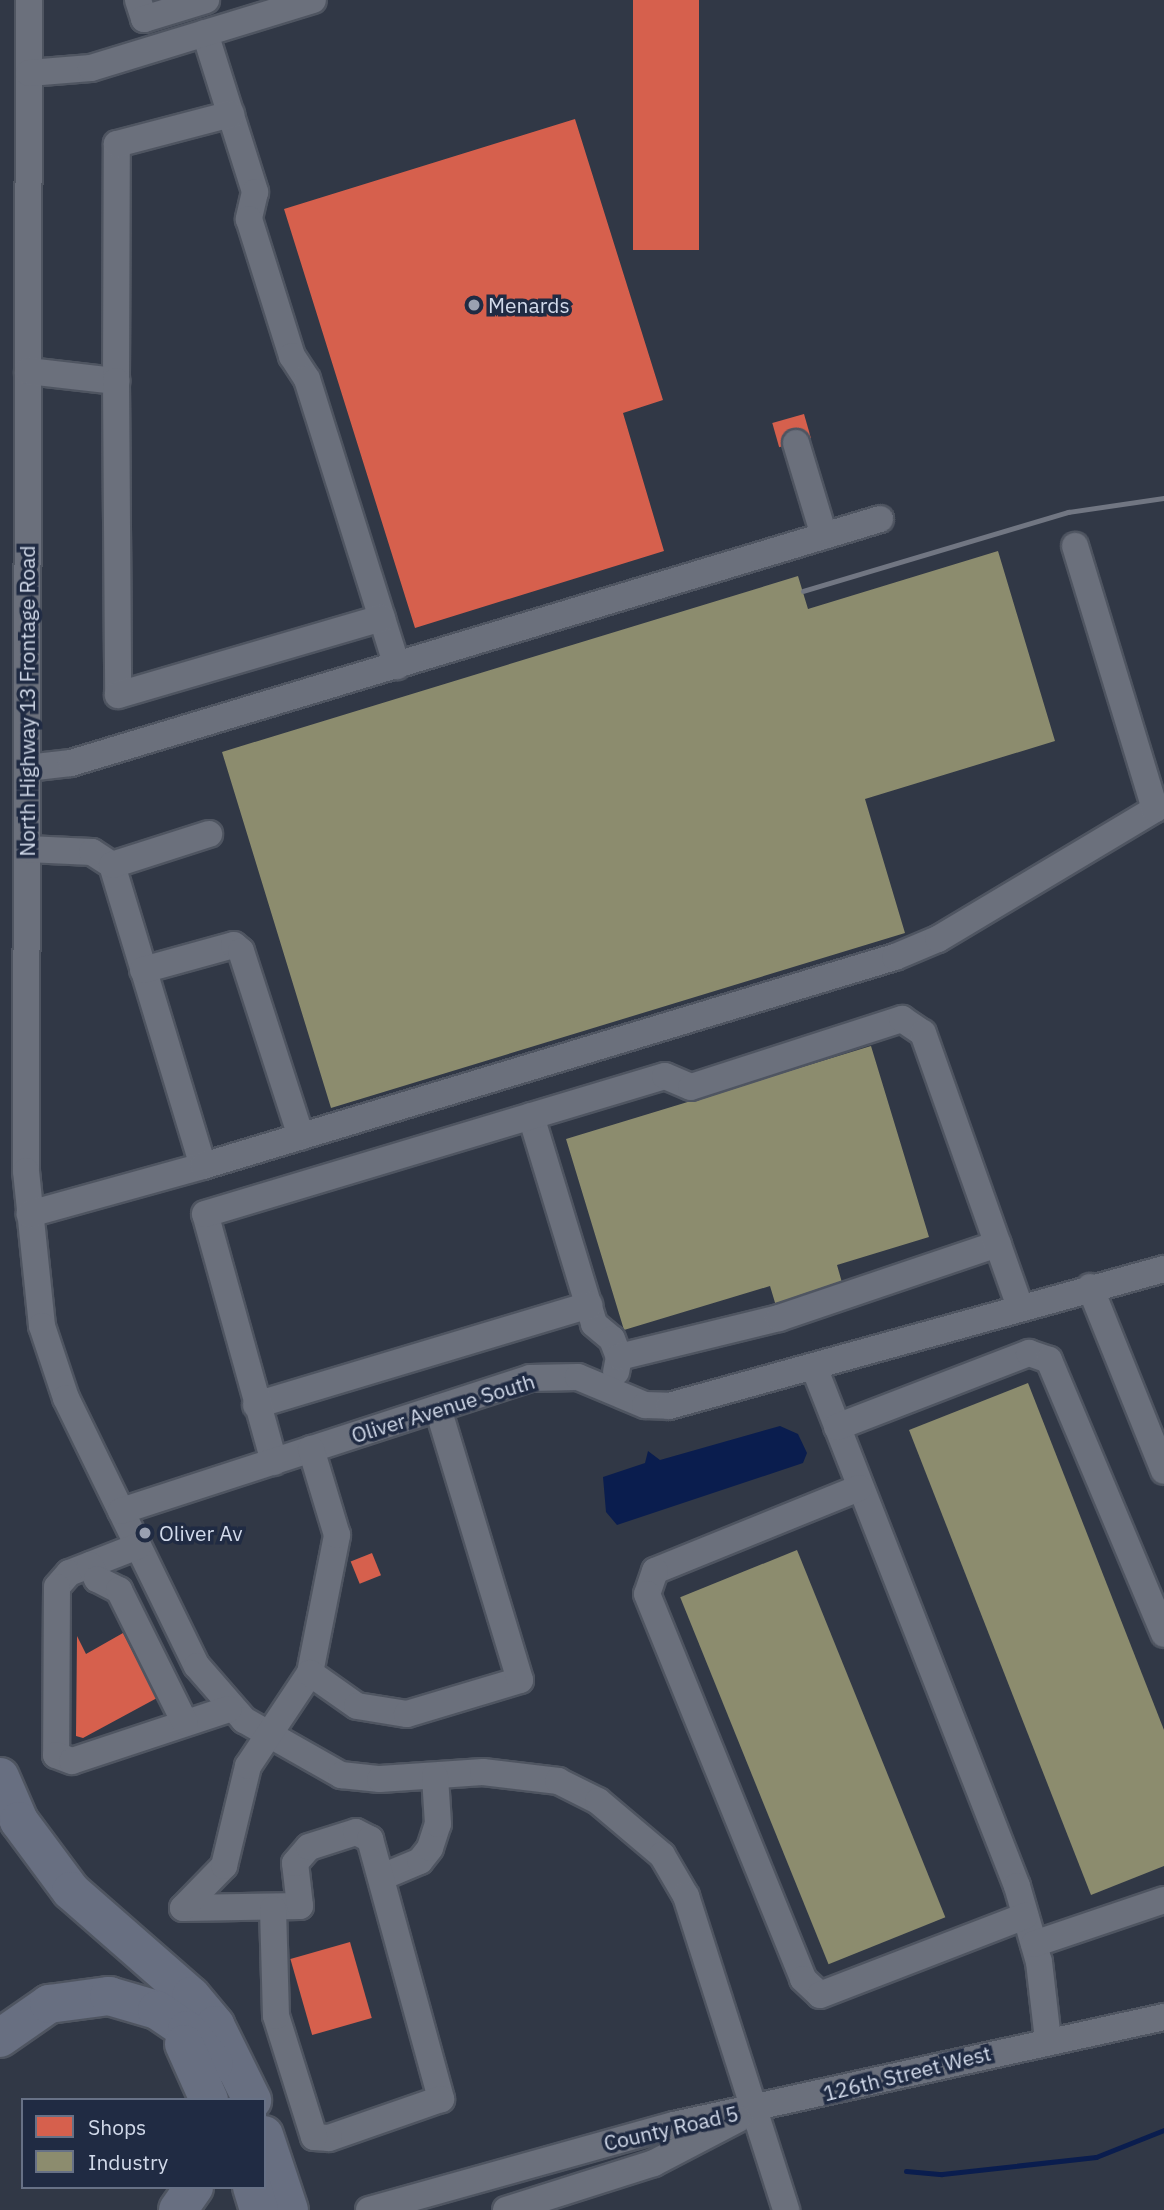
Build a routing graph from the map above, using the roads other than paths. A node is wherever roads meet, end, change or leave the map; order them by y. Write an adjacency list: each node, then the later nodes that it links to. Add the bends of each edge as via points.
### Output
1 (29, 0): 8 (street, North Highway 13 Frontage Road)
2 (206, 0): 4 (street)
3 (313, 0): 5 (street)
4 (141, 9): 7 (street)
5 (245, 10): 6 (street)
6 (205, 33): 7 (street); 9 (street)
7 (153, 49): 8 (street, via 91,68)
8 (29, 74): 10 (street, North Highway 13 Frontage Road)
9 (231, 114): 11 (street, via 117,145); 16 (street, via 255,192 248,219 292,356 307,379)
10 (28, 371): 11 (street); 18 (street, North Highway 13 Frontage Road)
11 (117, 381): 16 (street, via 118,695)
12 (796, 443): 14 (street)
13 (880, 519): 14 (street)
14 (824, 536): 17 (street)
15 (1075, 546): 24 (street, via 1155,809 938,939 895,957)
16 (382, 618): 17 (street)
17 (397, 666): 18 (street, via 71,763)
18 (27, 768): 20 (street, North Highway 13 Frontage Road)
19 (209, 834): 21 (street)
20 (27, 849): 21 (street, via 92,852); 26 (street, North Highway 13 Frontage Road)
21 (112, 865): 22 (street)
22 (143, 970): 24 (street, via 234,945 241,951); 25 (street)
23 (531, 1116): 27 (street, via 666,1076 691,1087 902,1019 923,1033); 30 (street); 35 (street, via 205,1214)
24 (301, 1137): 25 (street)
25 (203, 1166): 26 (street)
26 (30, 1214): 42 (street, North Highway 13 Frontage Road, via 42,1326 66,1398)
27 (998, 1244): 31 (street); 32 (street, via 779,1318)
28 (1164, 1269): 29 (street, Oliver Avenue South)
29 (1090, 1287): 31 (street, Oliver Avenue South); 40 (street)
30 (589, 1305): 32 (street); 35 (street)
31 (1020, 1307): 33 (street, Oliver Avenue South)
32 (619, 1357): 34 (street)
33 (814, 1367): 34 (street, Oliver Avenue South, via 669,1406 645,1405); 37 (street)
34 (611, 1391): 36 (street, Oliver Avenue South, via 555,1374)
35 (256, 1405): 39 (street)
36 (438, 1408): 38 (street, Oliver Avenue South); 46 (street, via 520,1680 407,1714 357,1706)
37 (836, 1427): 41 (street); 45 (street, via 1029,1353 1049,1360)
38 (311, 1450): 39 (street, Oliver Avenue South); 46 (street, via 337,1535)
39 (274, 1462): 42 (street, Oliver Avenue South)
40 (1164, 1471)
41 (859, 1488): 55 (street); 55 (street, via 655,1572 647,1594 803,1979 820,1995)
42 (121, 1511): 43 (street, North Highway 13 Frontage Road)
43 (138, 1546): 44 (street); 47 (street, North Highway 13 Frontage Road, via 197,1666)
44 (90, 1565): 48 (street, via 97,1579 119,1590); 48 (street, via 69,1573 57,1587 56,1755 72,1761)
45 (1164, 1634)
46 (310, 1673): 49 (street)
47 (229, 1709): 48 (street); 49 (street, North Highway 13 Frontage Road)
48 (186, 1723)
49 (266, 1737): 50 (street, North Highway 13 Frontage Road, via 341,1774); 54 (street, via 239,1788 224,1867 183,1909)
50 (435, 1776): 52 (street, via 438,1824 430,1848 420,1861); 64 (street, North Highway 13 Frontage Road, via 483,1772 558,1781 598,1801 662,1856 686,1896)
51 (0, 1777): 63 (highway, via 19,1821 71,1891 191,1996 215,2025)
52 (382, 1877): 54 (street, via 370,1839 356,1832 309,1847 295,1863 300,1906); 54 (street, via 442,2095 427,2107 329,2138 314,2137 276,2016)
53 (1164, 1900): 56 (street)
54 (273, 1909)
55 (1026, 1916): 56 (street)
56 (1034, 1944): 60 (street)
57 (157, 2010): 59 (highway, via 109,1996 79,1998 48,2004); 61 (highway, via 195,2057); 62 (highway, via 202,2045)
58 (1164, 2017): 60 (street, 126th Street West)
59 (0, 2038)
60 (1048, 2040): 64 (street, 126th Street West)
61 (208, 2098)
62 (225, 2098)
63 (251, 2098)
64 (754, 2109): 71 (street, County Road 5, via 562,2153); 72 (street, County Road 5, via 688,2150); 73 (street)
65 (266, 2141): 70 (highway)
66 (193, 2189): 68 (highway)
67 (253, 2189): 69 (highway)
68 (178, 2210)
69 (259, 2210)
70 (289, 2210)
71 (369, 2210)
72 (506, 2210)
73 (786, 2210)

